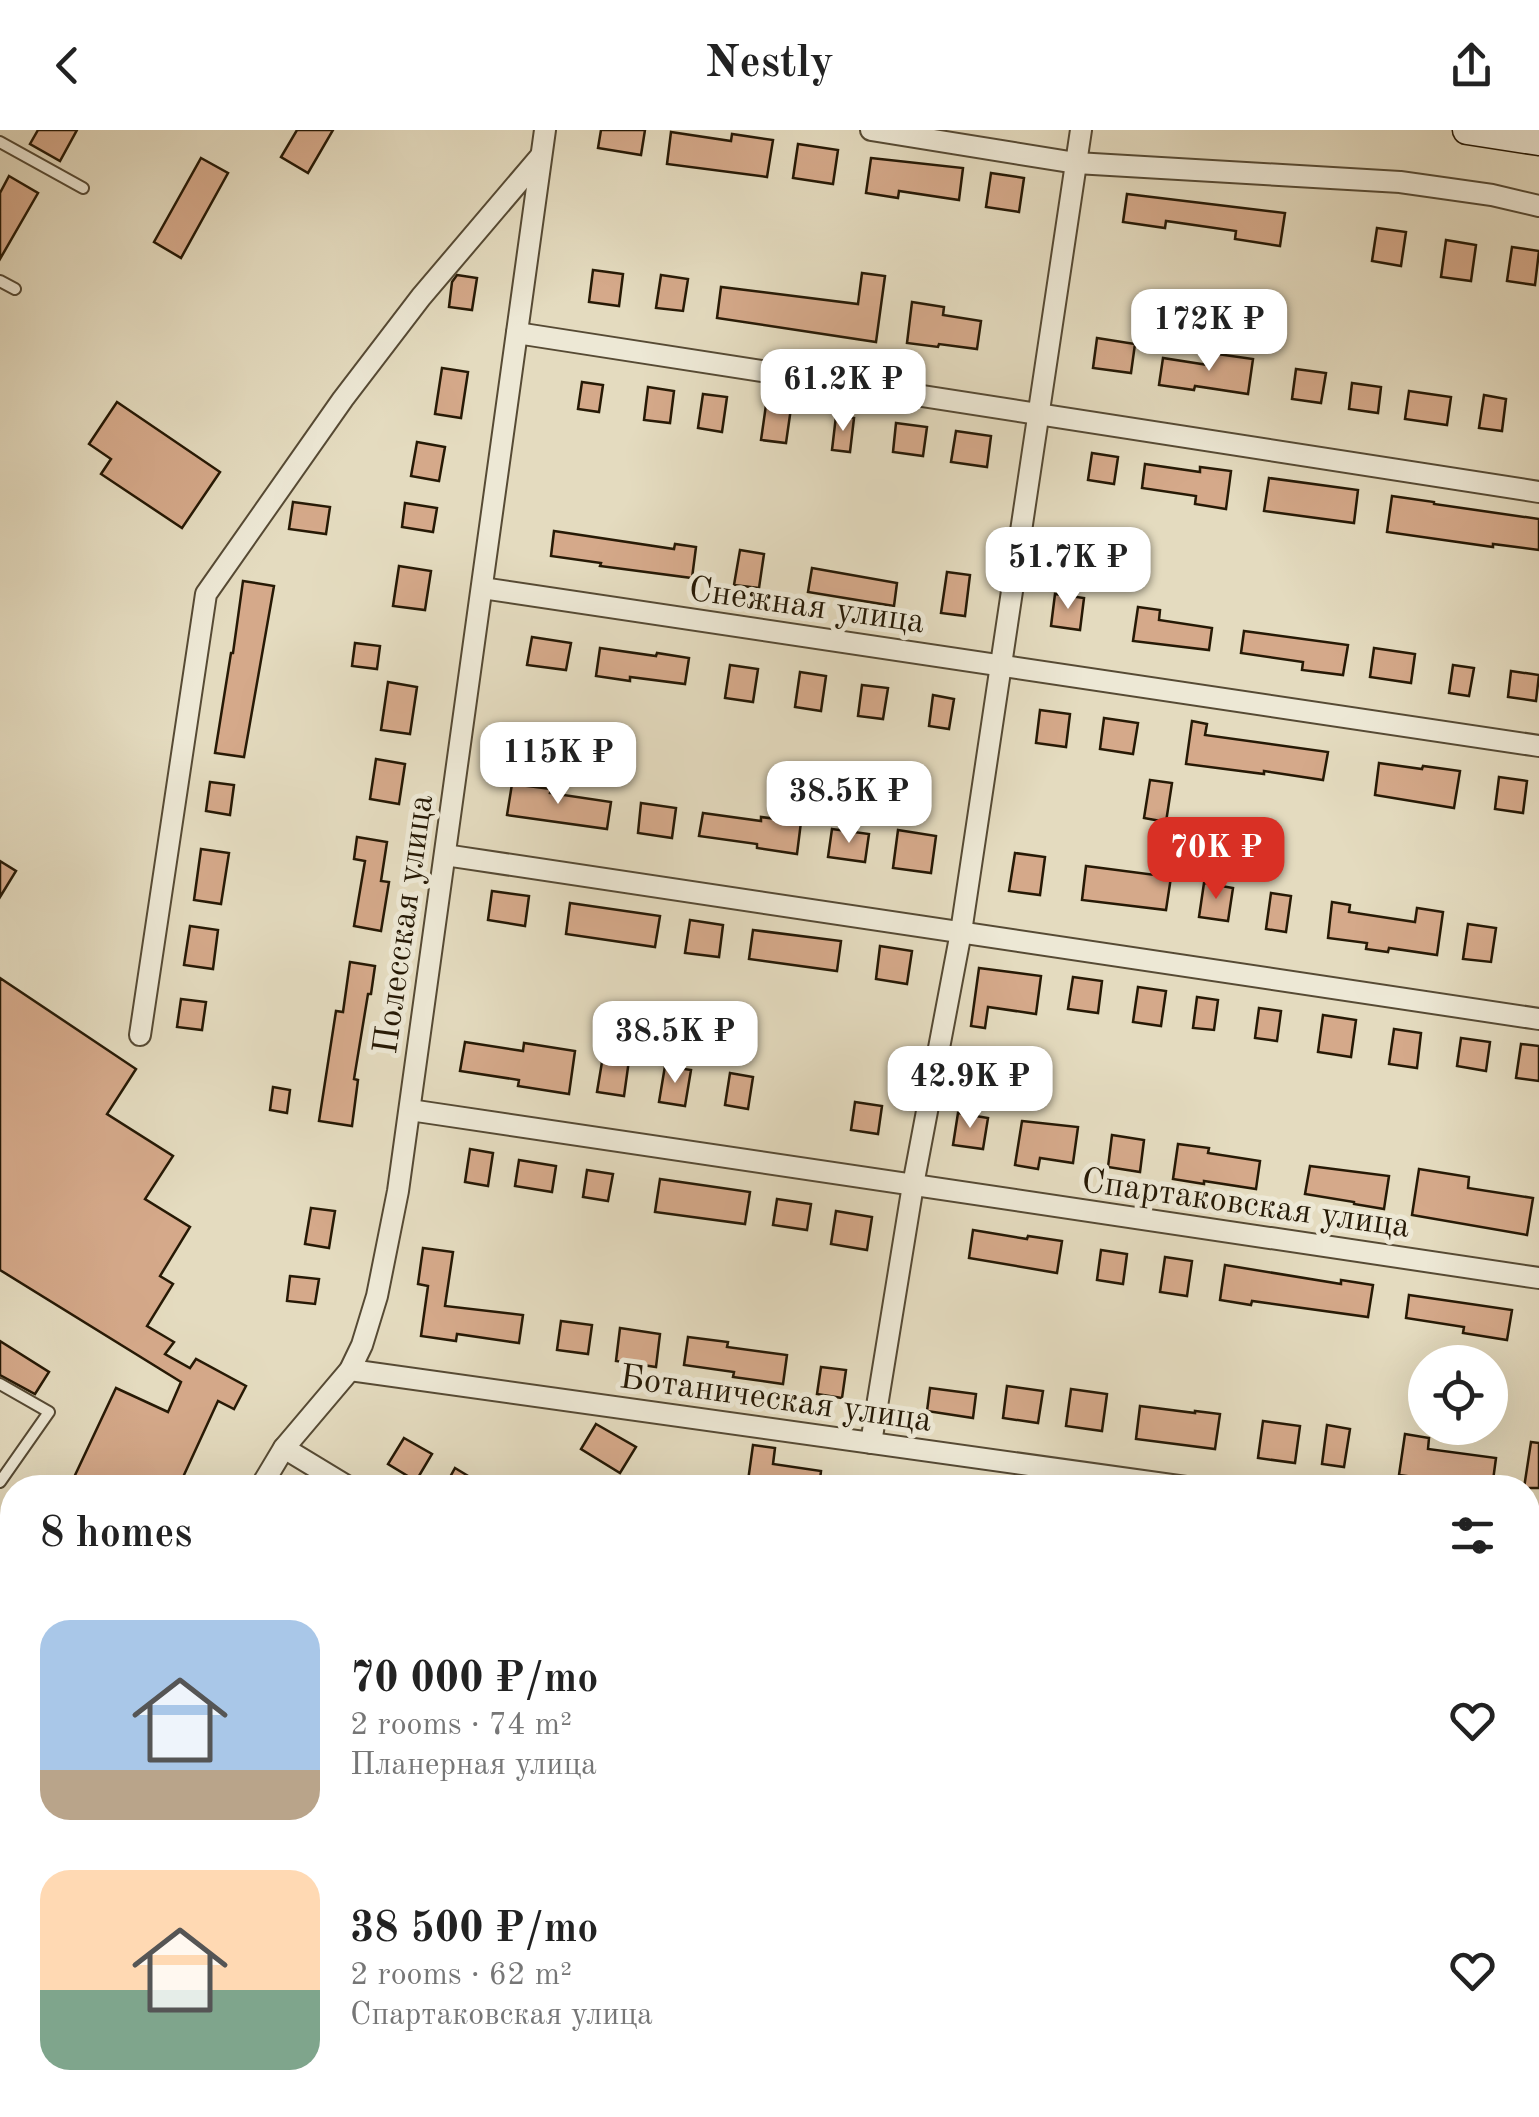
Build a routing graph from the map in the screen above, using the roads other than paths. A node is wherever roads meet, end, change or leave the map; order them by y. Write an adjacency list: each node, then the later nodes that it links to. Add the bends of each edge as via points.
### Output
1 (544, 130): 7 (street, Полесская улица)
2 (870, 130): 8 (street)
3 (1081, 130): 8 (street)
4 (1467, 130): 5 (main road)
5 (1539, 140)
6 (0, 142): 9 (lane)
7 (541, 156): 13 (street, Полесская улица); 22 (street, via 399,326 206,594)
8 (1076, 163): 10 (street, via 1400,182); 14 (street)
9 (83, 188)
10 (1539, 206)
11 (0, 281): 12 (lane)
12 (14, 290)
13 (517, 333): 14 (street); 16 (street, Полесская улица)
14 (1040, 414): 15 (street); 17 (street)
15 (1539, 492)
16 (482, 588): 17 (street, Снежная улица); 19 (street, Полесская улица)
17 (1001, 666): 18 (street, Снежная улица); 20 (street)
18 (1539, 746)
19 (445, 856): 20 (street); 23 (street, Полесская улица)
20 (961, 932): 21 (street); 24 (street)
21 (1539, 1019)
22 (140, 1035)
23 (410, 1110): 24 (street, Спартаковская улица); 26 (street, Полесская улица, via 377,1296)
24 (913, 1185): 25 (street, Спартаковская улица); 28 (street)
25 (1539, 1278)
26 (350, 1370): 28 (street, Ботаническая улица); 29 (street, Полесская улица)
27 (0, 1384): 30 (lane, via 49,1412)
28 (871, 1443): 33 (street, Ботаническая улица)
29 (284, 1448): 31 (street, Полесская улица); 32 (street)
30 (4, 1475)
31 (268, 1475)
32 (329, 1475)
33 (1100, 1475)

